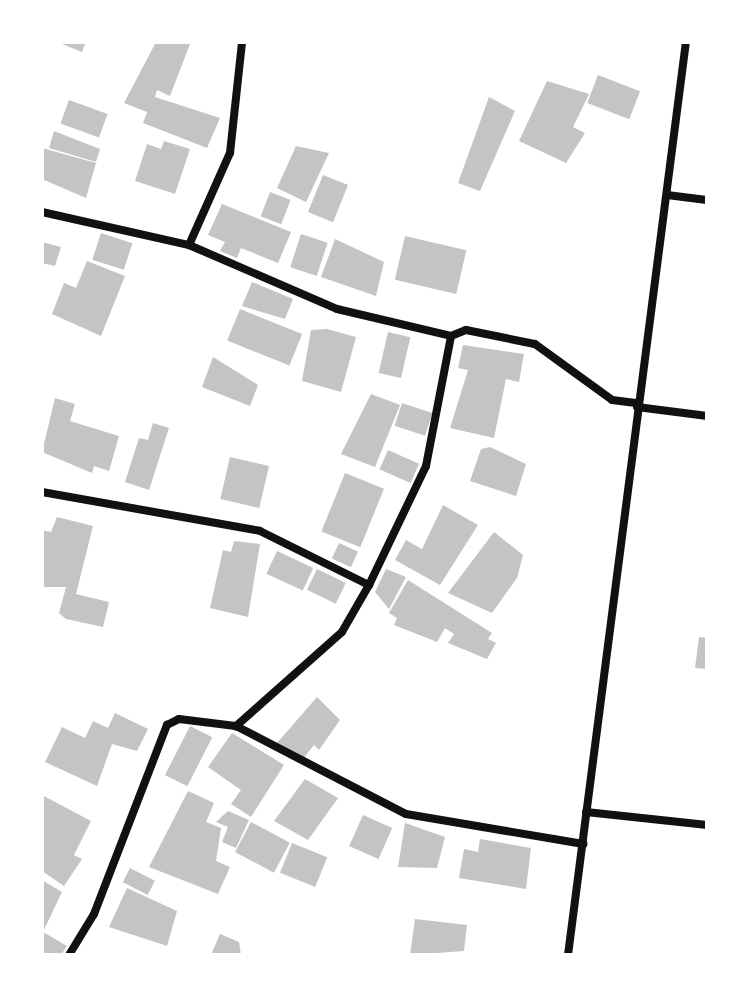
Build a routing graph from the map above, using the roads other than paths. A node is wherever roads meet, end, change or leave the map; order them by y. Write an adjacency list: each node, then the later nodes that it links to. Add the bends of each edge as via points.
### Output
1 (242, 42): 6 (street, via 230,153)
2 (686, 42): 3 (street)
3 (667, 195): 4 (street); 8 (street)
4 (707, 200)
5 (42, 212): 6 (street)
6 (189, 245): 7 (street, via 337,309)
7 (451, 336): 8 (street, via 466,330 535,344 612,400); 11 (street, via 426,466)
8 (638, 405): 9 (street); 13 (street)
9 (707, 416)
10 (42, 492): 11 (street, via 260,531)
11 (369, 585): 12 (street, via 342,632)
12 (236, 726): 15 (street, via 406,814); 16 (street, via 179,719 167,725 94,914)
13 (586, 812): 14 (street); 15 (street)
14 (707, 825)
15 (583, 844): 17 (street)
16 (69, 955)
17 (568, 955)

